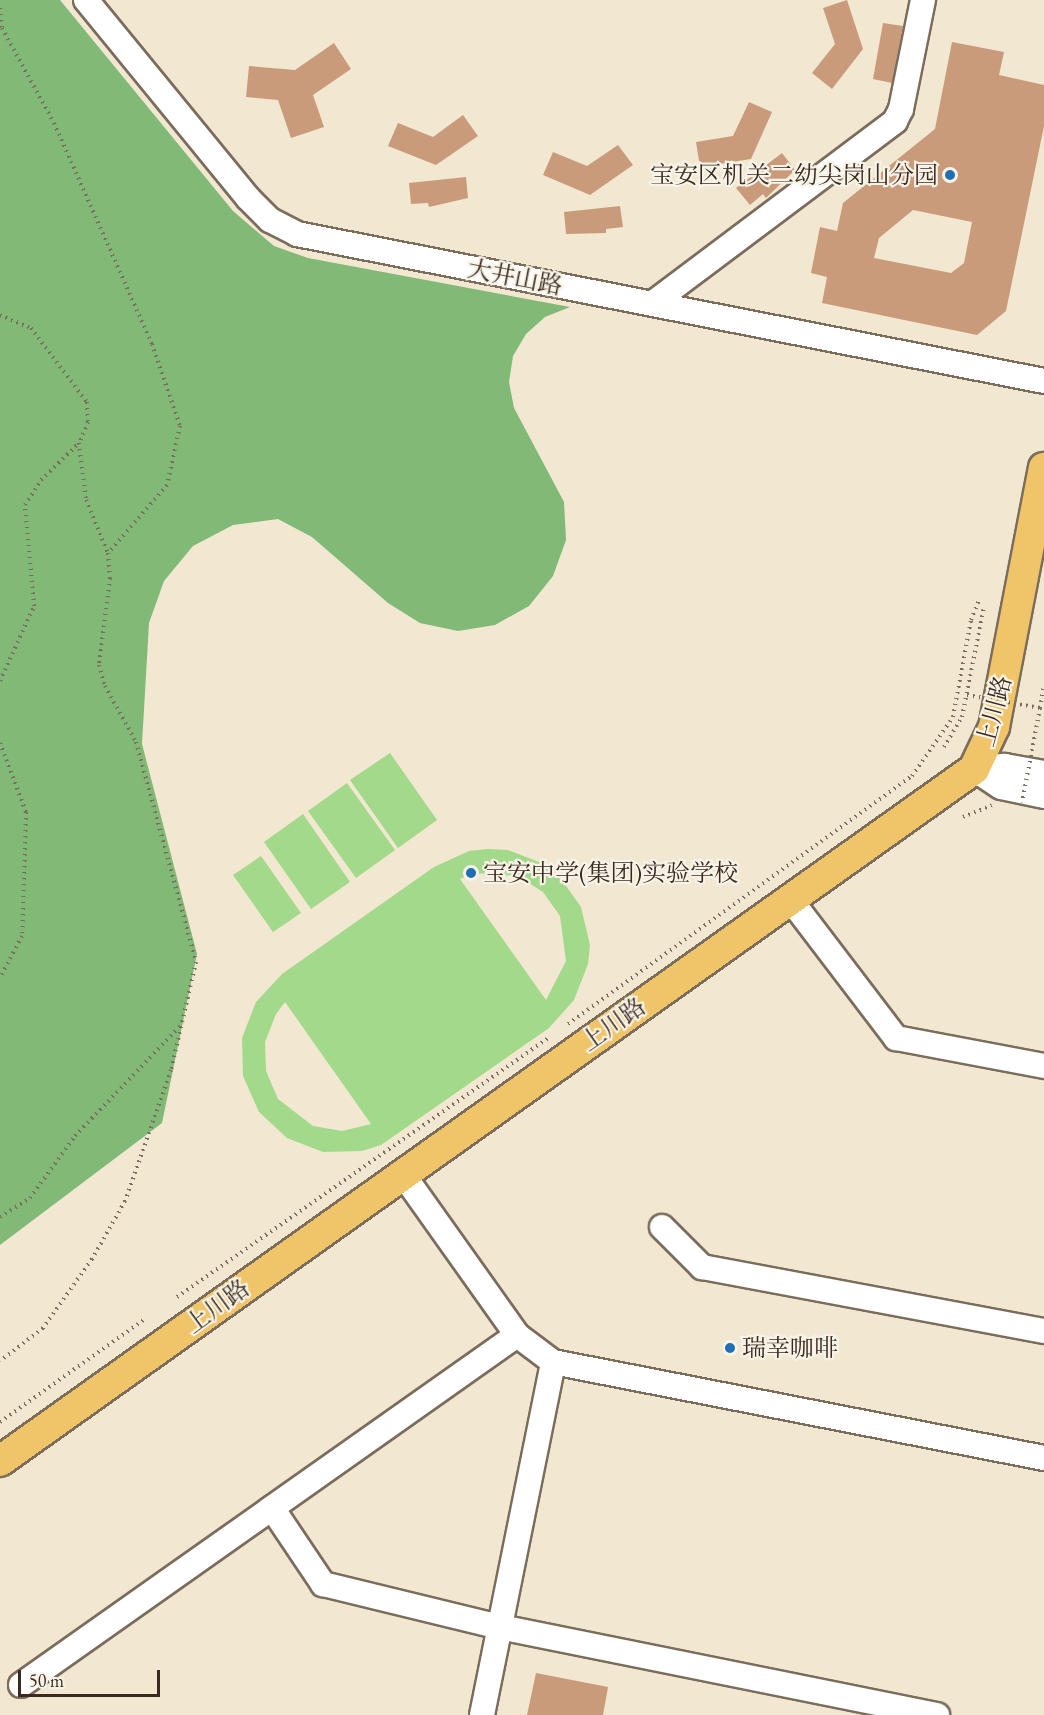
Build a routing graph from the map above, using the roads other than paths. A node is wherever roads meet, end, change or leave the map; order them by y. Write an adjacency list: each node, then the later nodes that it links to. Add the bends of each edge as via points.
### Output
1 (86, 0): 3 (street, 大井山路, via 248,198 283,228 312,238)
2 (923, 0): 3 (street, via 901,109 895,121)
3 (653, 303): 4 (street, 大井山路)
4 (1044, 381)
5 (1044, 468): 6 (main road, 上川路, via 994,727)
6 (974, 769): 7 (street, via 1005,766); 8 (street, via 1001,788); 9 (main road, 上川路)
7 (1044, 773)
8 (1033, 799)
9 (790, 899): 10 (street, via 896,1038); 11 (main road, 上川路)
10 (1044, 1066)
11 (402, 1173): 14 (street); 17 (main road, 上川路)
12 (662, 1227): 13 (street, via 702,1267)
13 (1044, 1331)
14 (517, 1335): 15 (street); 18 (street)
15 (553, 1362): 16 (street); 19 (street)
16 (1044, 1458)
17 (0, 1461)
18 (272, 1508): 19 (street, via 323,1584); 20 (street)
19 (500, 1628): 21 (street); 22 (street)
20 (21, 1685)
21 (482, 1715)
22 (937, 1715)

